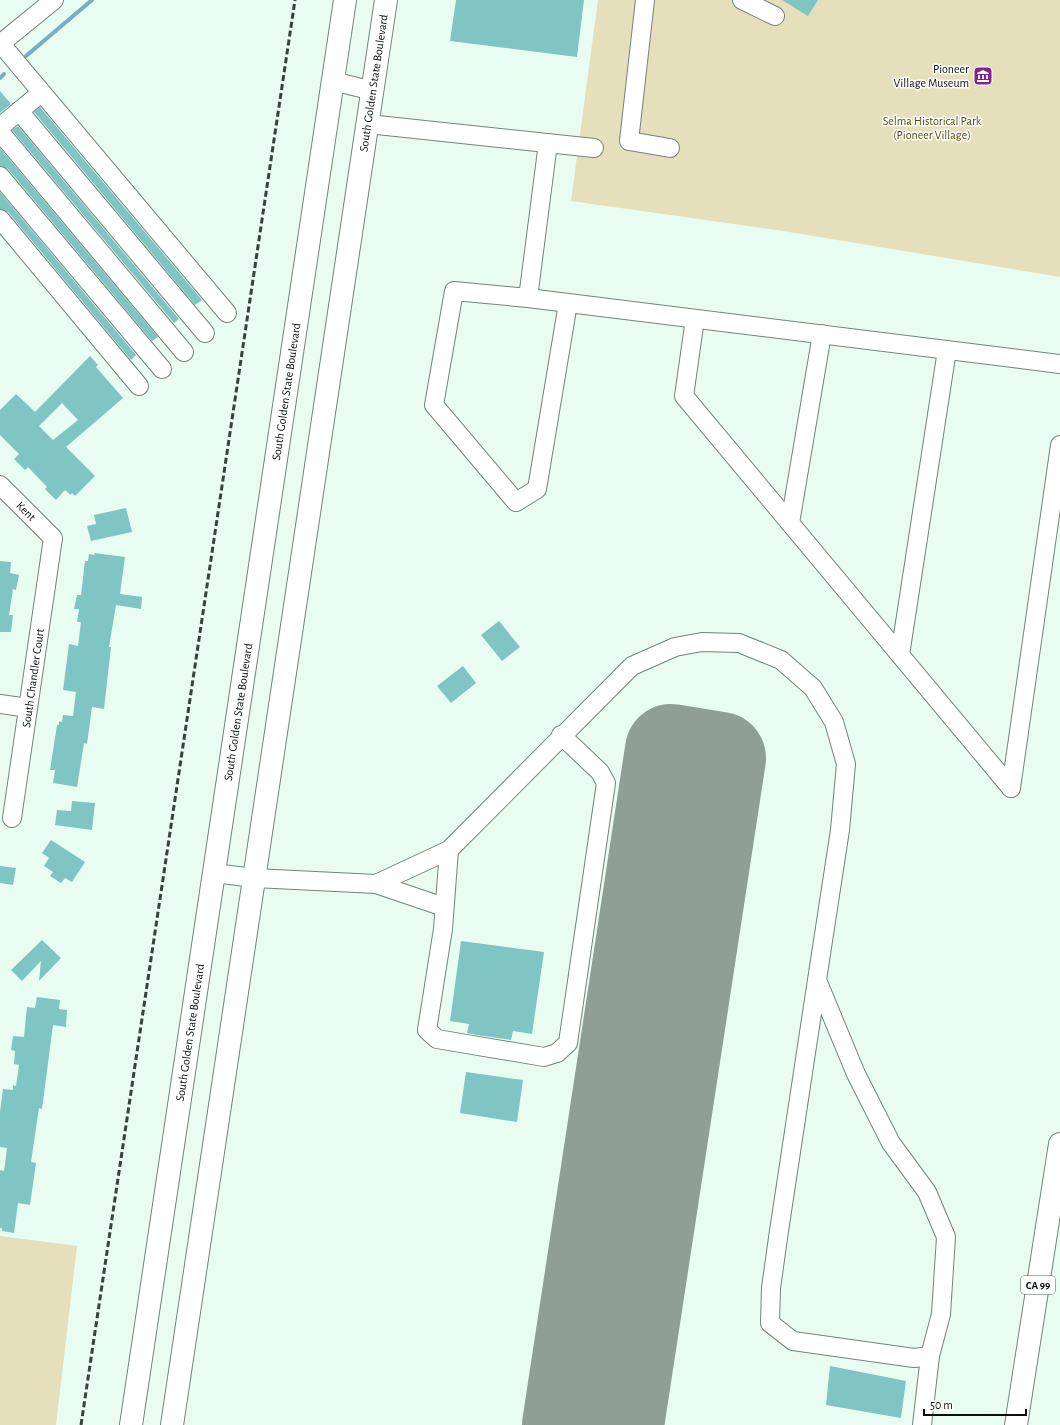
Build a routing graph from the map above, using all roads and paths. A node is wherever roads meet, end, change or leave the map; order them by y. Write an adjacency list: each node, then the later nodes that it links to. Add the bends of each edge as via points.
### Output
1 (54, 0): 7 (street)
2 (346, 0): 8 (main road, South Golden State Boulevard)
3 (386, 0): 9 (main road, South Golden State Boulevard)
4 (645, 0): 17 (street, via 629,141)
5 (742, 0): 6 (street)
6 (775, 16)
7 (0, 44): 10 (street)
8 (333, 81): 9 (street); 41 (main road, South Golden State Boulevard)
9 (373, 91): 12 (main road, South Golden State Boulevard)
10 (41, 92): 11 (street); 22 (street)
11 (19, 111): 13 (street); 24 (street)
12 (368, 124): 15 (street); 42 (main road, South Golden State Boulevard)
13 (0, 127)
14 (0, 132): 27 (street)
15 (548, 143): 16 (street); 20 (street)
16 (594, 148)
17 (670, 148)
18 (0, 176): 29 (street)
19 (0, 219): 30 (street)
20 (528, 298): 21 (street); 21 (street, via 454,291 434,405 516,502 537,489)
21 (568, 303): 23 (street)
22 (227, 313)
23 (695, 319): 25 (street); 33 (street, via 684,396)
24 (205, 333)
25 (822, 334): 26 (street); 33 (street)
26 (947, 350): 28 (street); 35 (street)
27 (184, 352)
28 (1060, 364)
29 (162, 369)
30 (139, 386)
31 (1060, 445): 35 (street, via 1011,788)
32 (0, 484): 34 (street, Kent)
33 (790, 523): 35 (street)
34 (53, 538): 37 (street, South Chandler Court)
35 (900, 655)
36 (0, 704): 37 (street)
37 (28, 708): 39 (street, South Chandler Court)
38 (562, 735): 40 (street); 44 (street, via 600,772 606,783 568,1043 557,1052 544,1057 437,1039 427,1030 443,929); 45 (street, via 632,666 675,647 702,642 739,643 780,660 813,688 834,722 846,764 840,830)
39 (12, 818)
40 (449, 850): 43 (street); 44 (street)
41 (214, 873): 42 (street); 48 (main road, South Golden State Boulevard)
42 (254, 878): 43 (street); 49 (main road, South Golden State Boulevard)
43 (376, 884): 44 (street)
44 (444, 907)
45 (817, 980): 47 (street, via 856,1074 891,1144 927,1192 946,1237 941,1314); 47 (street, via 779,1231 770,1323 793,1341 914,1358)
46 (1060, 1144): 51 (main road, CA 99)
47 (930, 1356): 50 (street)
48 (131, 1425)
49 (172, 1425)
50 (922, 1425)
51 (1016, 1425)

